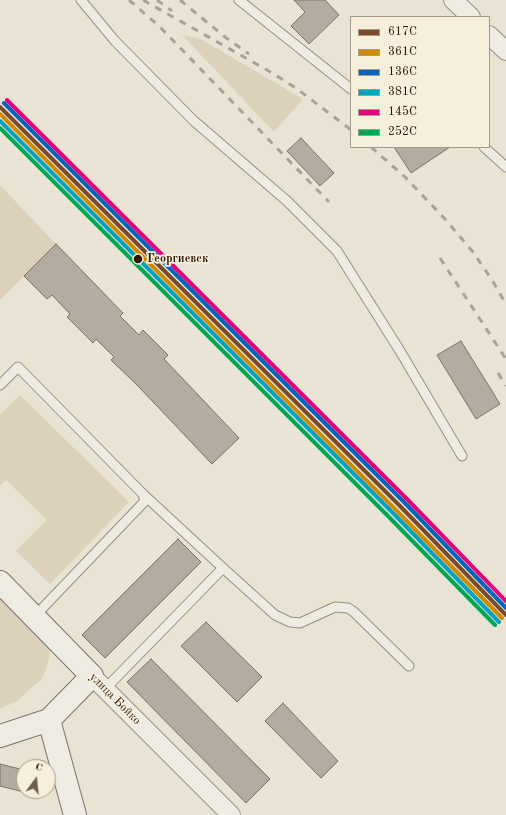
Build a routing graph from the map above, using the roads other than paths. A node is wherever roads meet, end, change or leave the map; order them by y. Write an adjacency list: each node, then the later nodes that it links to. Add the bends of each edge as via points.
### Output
1 (80, 0): 11 (lane, via 114,41 194,121 287,200 337,251)
2 (238, 0): 7 (lane)
3 (453, 0): 4 (street)
4 (470, 16)
5 (490, 36): 6 (street)
6 (506, 51)
7 (350, 88)
8 (485, 148): 9 (lane)
9 (506, 167)
10 (0, 385): 12 (lane, via 18,367)
11 (462, 456)
12 (143, 494): 13 (lane); 15 (lane, via 145,501)
13 (223, 568): 16 (lane, via 275,615 290,622 300,623 335,607 348,608); 17 (lane)
14 (0, 582): 15 (street, улица Бойко)
15 (34, 617): 17 (street, улица Бойко)
16 (409, 666)
17 (98, 683): 18 (street); 21 (street, улица Бойко)
18 (50, 720): 19 (street); 20 (street)
19 (0, 736)
20 (75, 815)
21 (231, 815)

